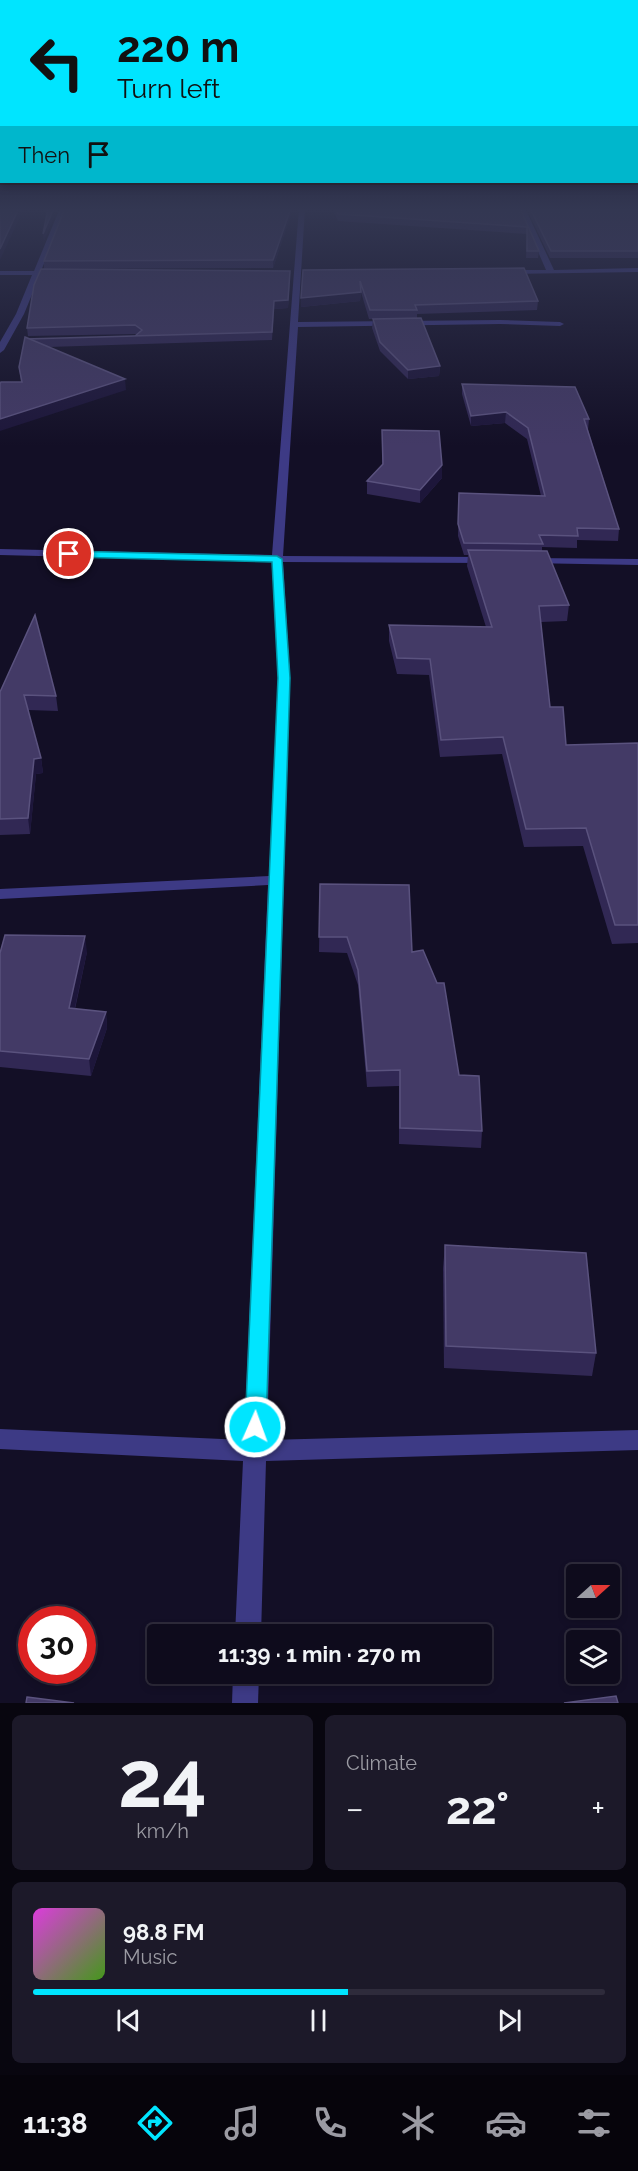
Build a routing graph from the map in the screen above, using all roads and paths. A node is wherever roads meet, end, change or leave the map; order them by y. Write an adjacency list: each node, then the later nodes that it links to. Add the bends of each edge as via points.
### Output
1 (31, 287): 6 (street)
2 (296, 287): 4 (street)
3 (560, 324): 4 (street)
4 (294, 325): 8 (street)
5 (15, 342): 6 (street)
6 (2, 346)
7 (0, 552): 8 (street)
8 (277, 559): 9 (street); 12 (street, via 284,678)
9 (497, 560)
10 (520, 561): 11 (street)
11 (638, 562)
12 (276, 880): 13 (street); 16 (street)
13 (0, 894)
14 (0, 1440): 16 (street)
15 (638, 1440): 16 (street)
16 (255, 1451): 17 (street)
17 (248, 1624)
18 (246, 1684): 19 (street)
19 (245, 1703)

